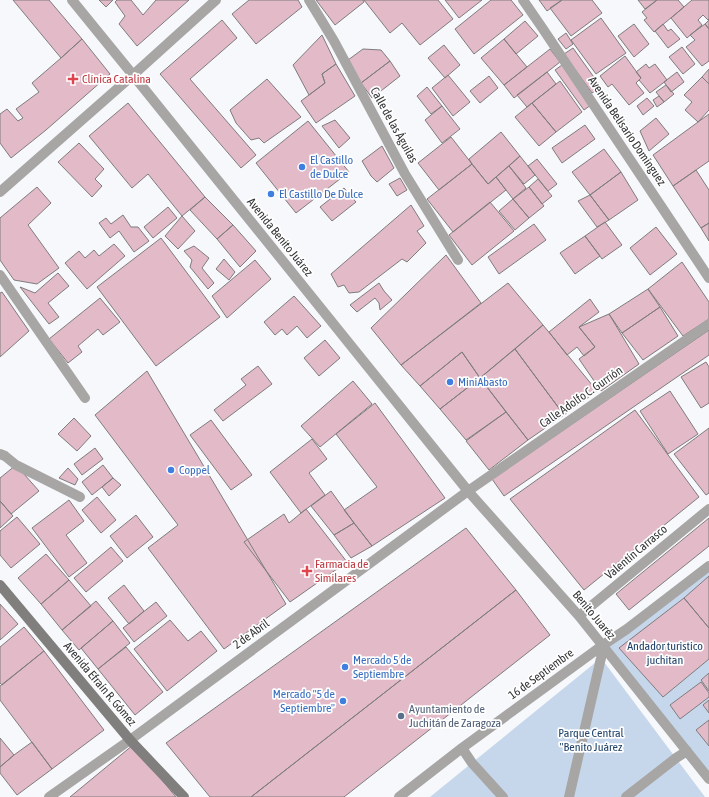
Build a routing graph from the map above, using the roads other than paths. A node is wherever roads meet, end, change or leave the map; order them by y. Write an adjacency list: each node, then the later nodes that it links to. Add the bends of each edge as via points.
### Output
1 (72, 0): 5 (street, Avenida Benito Juárez)
2 (216, 0): 5 (street)
3 (309, 0): 7 (street, Calle de las Águilas, via 334,41 405,174)
4 (523, 0): 9 (street, Avenida Belisario Domínguez)
5 (134, 75): 6 (street); 13 (street, Avenida Benito Juárez)
6 (0, 192)
7 (458, 260)
8 (0, 275): 11 (street)
9 (709, 278)
10 (709, 324): 13 (street, Calle Adolfo C. Gurrión)
11 (85, 398)
12 (0, 454): 14 (street)
13 (468, 491): 18 (street, Benito Juaréz); 20 (street, 2 de Abril)
14 (80, 497)
15 (709, 509): 18 (street, Valentín Carrasco)
16 (709, 566): 19 (street)
17 (0, 585): 20 (street, Avenida Efraín R. Gómez)
18 (579, 616): 19 (street, Benito Juaréz)
19 (603, 645): 21 (street, 16 de Septiembre); 22 (street, Benito Juaréz); 28 (street)
20 (130, 740): 24 (street, 2 de Abril); 25 (street, Avenida Efraín R. Gómez)
21 (462, 748): 26 (street, 16 de Septiembre); 27 (street)
22 (687, 751): 23 (street, Benito Juaréz); 29 (street)
23 (709, 780)
24 (50, 797)
25 (184, 797)
26 (399, 797)
27 (502, 797)
28 (569, 797)
29 (626, 797)

